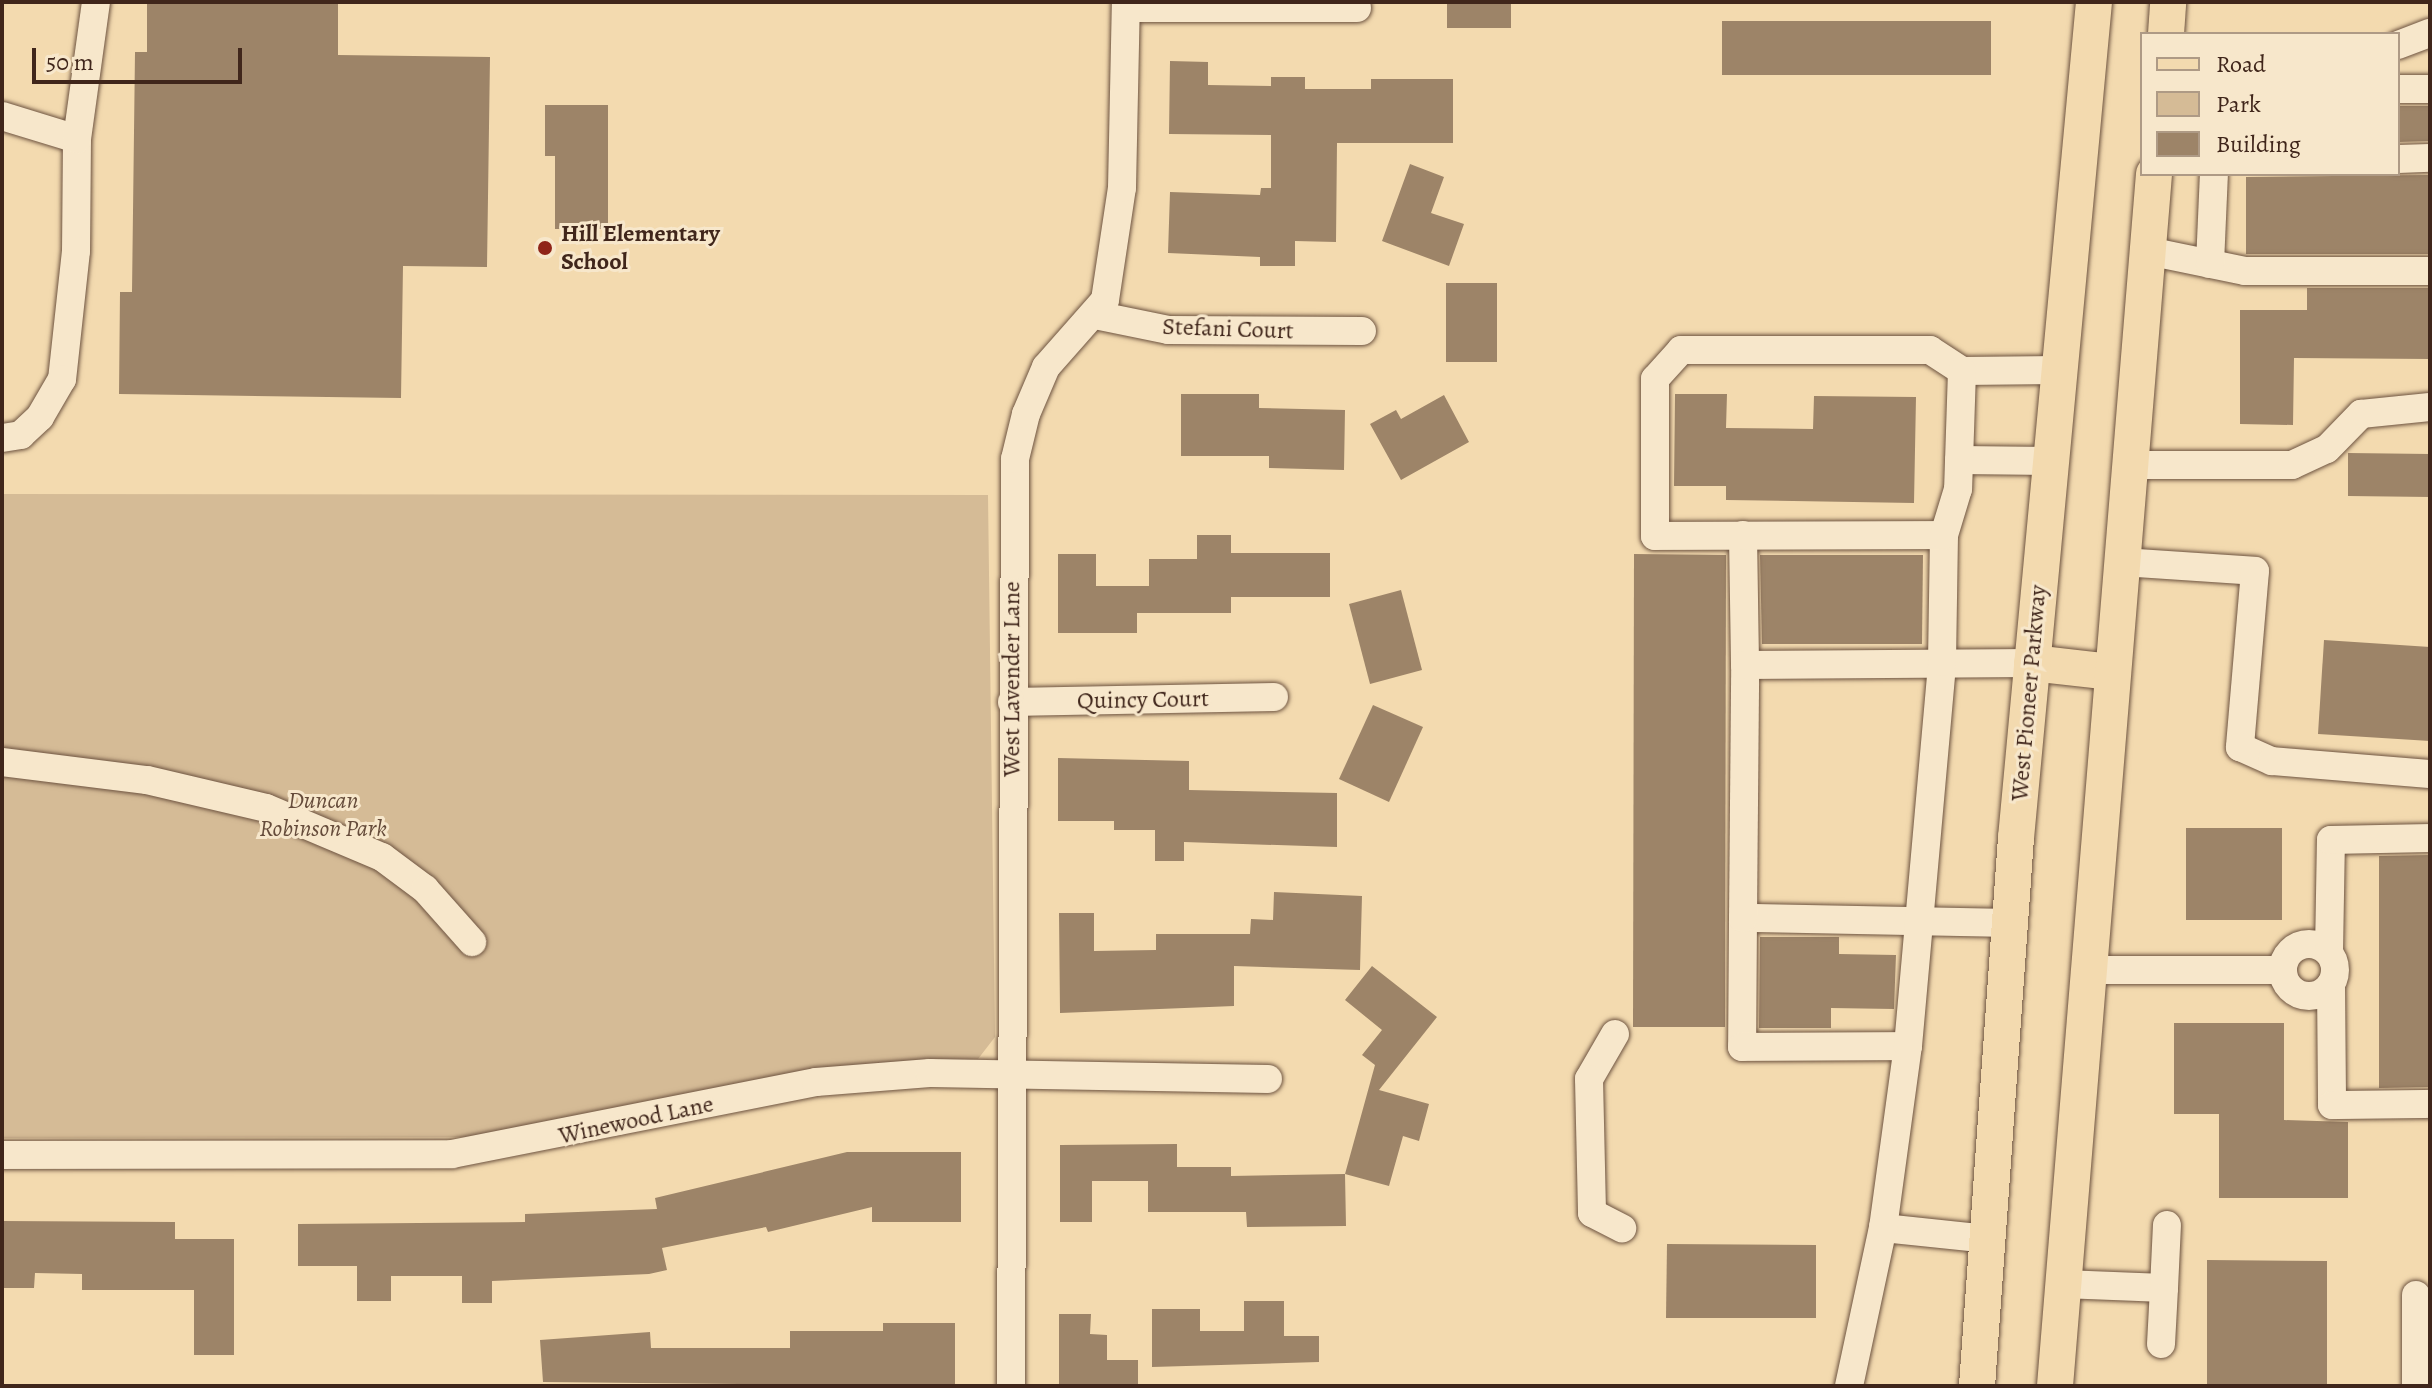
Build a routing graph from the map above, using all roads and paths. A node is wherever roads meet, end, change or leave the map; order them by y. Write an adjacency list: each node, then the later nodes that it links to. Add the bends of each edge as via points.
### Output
1 (96, 2): 12 (street)
2 (2094, 2): 22 (main road, West Pioneer Parkway)
3 (2168, 2): 6 (main road)
4 (1126, 5): 5 (street); 20 (street, West Lavender Lane, via 1122,188 1105,300)
5 (1357, 8)
6 (2166, 32)
7 (2430, 33): 8 (street)
8 (2400, 44)
9 (2400, 89): 10 (street)
10 (2430, 89)
11 (2, 116): 12 (street)
12 (77, 139): 25 (street, via 76,251 62,379 40,417 21,435)
13 (2430, 158): 14 (street)
14 (2400, 159)
15 (2154, 176): 17 (main road)
16 (2214, 176): 18 (street)
17 (2148, 251): 18 (street); 28 (main road)
18 (2210, 264): 19 (street, via 2245,271)
19 (2430, 271)
20 (1095, 315): 21 (street, Stefani Court, via 1168,330); 37 (street, West Lavender Lane, via 1046,367 1015,459)
21 (1362, 331)
22 (2059, 370): 23 (street); 27 (main road, West Pioneer Parkway)
23 (1962, 371): 26 (street); 29 (street, via 1930,350 1681,350 1655,379 1655,536)
24 (2430, 407): 28 (street, via 2361,414 2327,449 2292,465)
25 (2, 438)
26 (1959, 460): 27 (street); 30 (street, via 1958,489)
27 (2051, 461): 33 (main road, West Pioneer Parkway)
28 (2130, 465): 31 (main road)
29 (1743, 535): 30 (street); 34 (street)
30 (1944, 535): 32 (street)
31 (2121, 562): 35 (main road); 39 (street, via 2255,571 2240,747 2272,761)
32 (1942, 662): 33 (street); 34 (street); 42 (street)
33 (2032, 663): 35 (main road); 43 (main road, West Pioneer Parkway)
34 (1745, 665): 41 (street)
35 (2112, 672): 46 (main road)
36 (1274, 697): 37 (street, Quincy Court)
37 (1012, 702): 51 (street, West Lavender Lane)
38 (2, 762): 44 (street, via 132,777 266,808 382,857 425,889)
39 (2430, 774)
40 (2430, 838): 45 (street, via 2331,840)
41 (1743, 918): 42 (street); 50 (street, via 1742,1047)
42 (1919, 921): 43 (street); 50 (street)
43 (2010, 923): 58 (main road, West Pioneer Parkway)
44 (472, 942)
45 (2329, 952): 47 (street, via 2304,943 2289,953); 48 (street, via 2336,968)
46 (2089, 970): 47 (street); 59 (main road)
47 (2283, 970): 48 (street, via 2288,986 2302,995 2319,994)
48 (2331, 984): 53 (street, via 2332,1105)
49 (1615, 1034): 56 (street, via 1589,1079 1592,1213)
50 (1908, 1046): 57 (street)
51 (1010, 1075): 52 (street, Winewood Lane); 54 (street, Winewood Lane, via 930,1073 816,1082 452,1154); 63 (street, West Lavender Lane)
52 (1268, 1079)
53 (2430, 1104)
54 (2, 1155)
55 (2167, 1225): 60 (street)
56 (1622, 1228)
57 (1883, 1228): 58 (street); 64 (street)
58 (1987, 1239): 65 (main road, West Pioneer Parkway)
59 (2063, 1284): 60 (street); 66 (main road)
60 (2164, 1288): 62 (street)
61 (2416, 1295): 67 (street)
62 (2161, 1344)
63 (1011, 1386)
64 (1849, 1386)
65 (1977, 1386)
66 (2055, 1386)
67 (2416, 1386)

